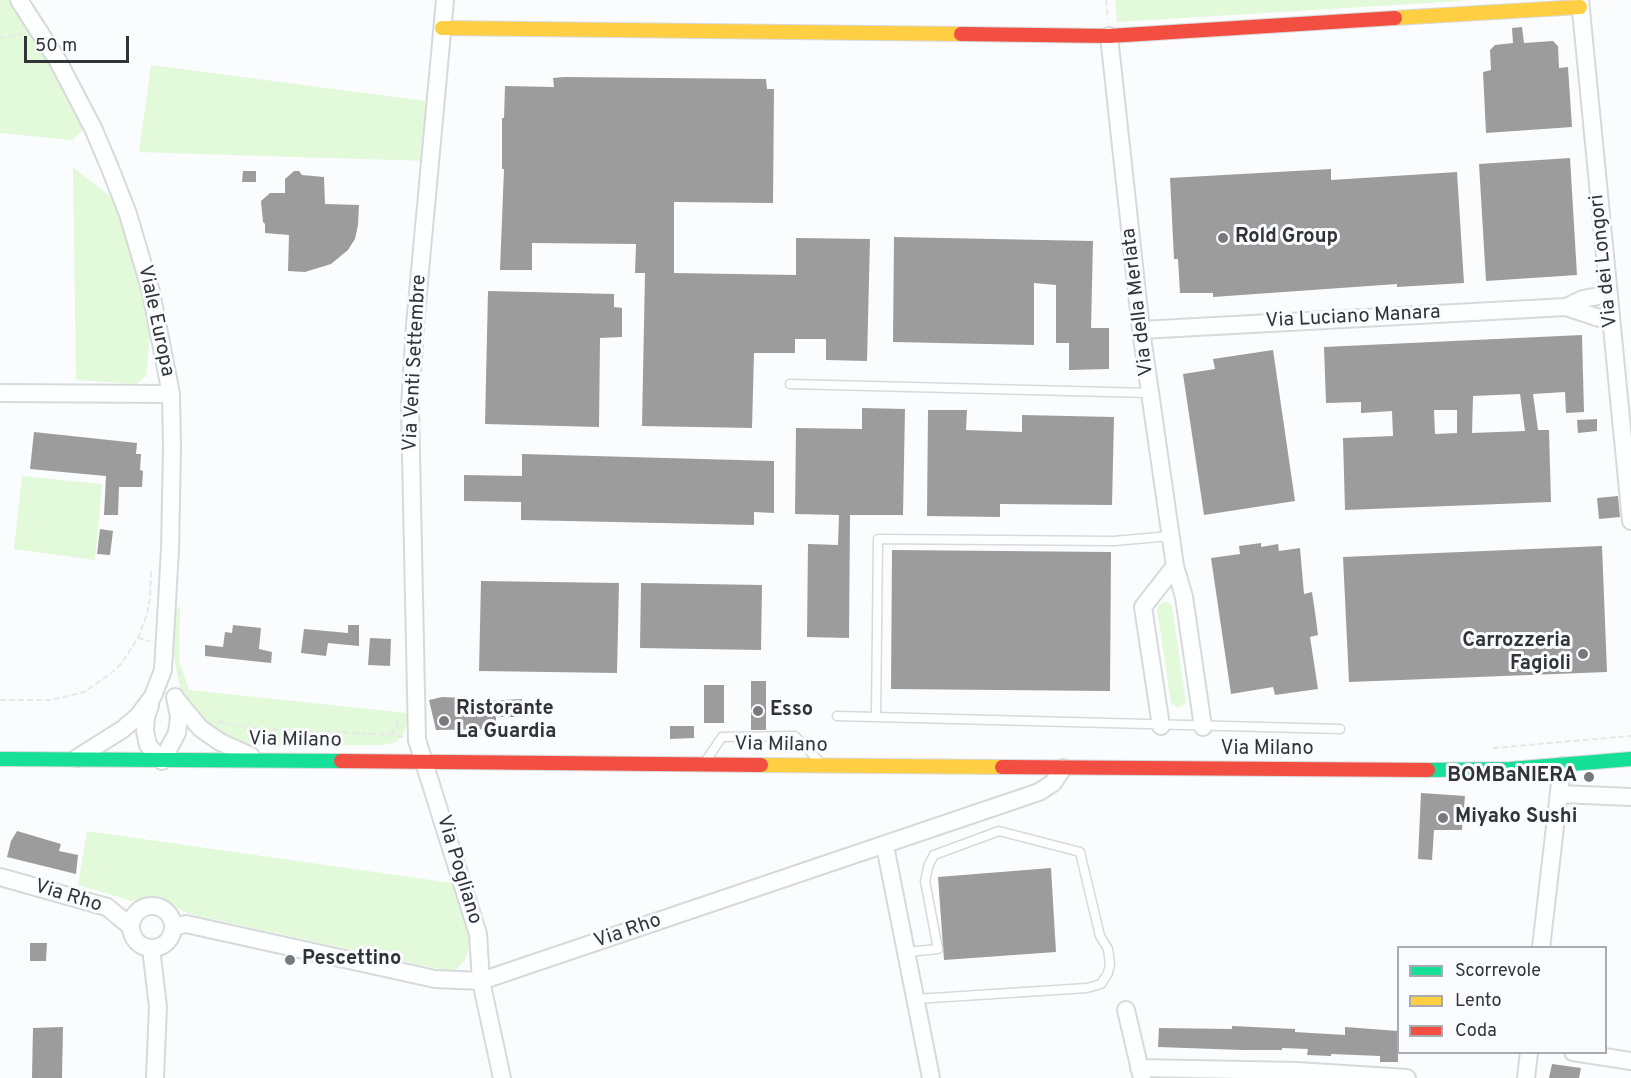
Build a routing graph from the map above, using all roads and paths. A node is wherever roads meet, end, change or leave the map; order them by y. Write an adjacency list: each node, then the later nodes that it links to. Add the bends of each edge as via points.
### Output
1 (19, 0): 5 (street, Viale Europa)
2 (446, 0): 4 (street, Via Venti Settembre)
3 (1580, 3): 6 (main road); 8 (street, Via dei Longori)
4 (442, 28): 6 (main road); 38 (street, Via Venti Settembre, via 410,406 417,741)
5 (40, 31): 7 (path); 15 (street, Viale Europa, via 93,128 128,214 154,303)
6 (1109, 36): 11 (street, Via della Merlata)
7 (0, 38)
8 (1609, 294): 9 (street, Via Luciano Manara); 10 (street, Via dei Longori)
9 (1566, 307): 10 (street, Via Luciano Manara); 11 (street, Via Luciano Manara)
10 (1611, 322): 16 (street, Via dei Longori)
11 (1141, 330): 14 (street, Via della Merlata)
12 (790, 384): 14 (lane)
13 (0, 393): 15 (street)
14 (1150, 393): 17 (street, Via della Merlata)
15 (171, 394): 18 (street, Viale Europa)
16 (1631, 521)
17 (1170, 536): 19 (street, Via della Merlata); 27 (lane, via 1114,541 878,540)
18 (170, 550): 20 (path, via 151,572 150,599); 21 (street, Viale Europa)
19 (1174, 566): 29 (street, via 1143,607); 30 (street, Via della Merlata, via 1184,597)
20 (138, 638): 21 (path); 25 (path, via 121,664 84,692 51,700)
21 (164, 644): 22 (street, Viale Europa)
22 (170, 668): 23 (street, Viale Europa); 23 (path); 24 (street, Viale Europa)
23 (179, 693): 36 (street, Viale Europa, via 200,728); 37 (street, via 177,733)
24 (153, 696): 35 (street, Viale Europa, via 123,729); 37 (street, via 145,731 148,745)
25 (0, 700)
26 (837, 716): 27 (lane)
27 (876, 717): 29 (lane)
28 (215, 719): 31 (path)
29 (1161, 726): 30 (lane)
30 (1203, 727): 32 (lane)
31 (246, 728)
32 (1340, 729)
33 (0, 759): 35 (main road, Via Milano)
34 (1631, 759): 41 (main road, Via Milano)
35 (74, 760): 37 (main road, Via Milano)
36 (258, 760): 37 (main road, Via Milano); 38 (main road, Via Milano)
37 (162, 761)
38 (424, 761): 39 (main road, Via Milano); 52 (street, Via Pogliano, via 478,934)
39 (703, 765): 40 (main road, Via Milano); 40 (lane, via 722,737 795,735)
40 (824, 766): 42 (main road, Via Milano)
41 (1562, 766): 42 (main road, Via Milano, via 1448,770); 43 (street)
42 (1063, 768): 45 (street, Via Rho, via 1053,783 1039,792)
43 (1560, 794): 44 (street); 49 (street)
44 (1631, 797)
45 (885, 846): 51 (street); 52 (street, Via Rho)
46 (0, 877): 47 (street, Via Rho, via 107,907)
47 (130, 926): 48 (street, via 135,913 156,906 168,914); 50 (street, Via Rho, via 138,944)
48 (173, 927): 50 (street, via 164,945); 52 (street, Via Rho, via 186,924 435,979)
49 (1541, 946)
50 (151, 948): 59 (street, via 158,1007)
51 (907, 952): 53 (street); 53 (lane, via 938,949 926,881 934,855 999,831 1080,852 1100,936 1108,949 1110,964 1101,984)
52 (481, 981): 60 (street, Via Pogliano)
53 (916, 999): 61 (street)
54 (1126, 1010): 58 (street)
55 (1529, 1054): 63 (street)
56 (1580, 1054): 57 (street)
57 (1631, 1061)
58 (1140, 1073): 62 (street, via 1297,1071)
59 (154, 1078)
60 (502, 1078)
61 (931, 1078)
62 (1407, 1078)
63 (1526, 1078)

